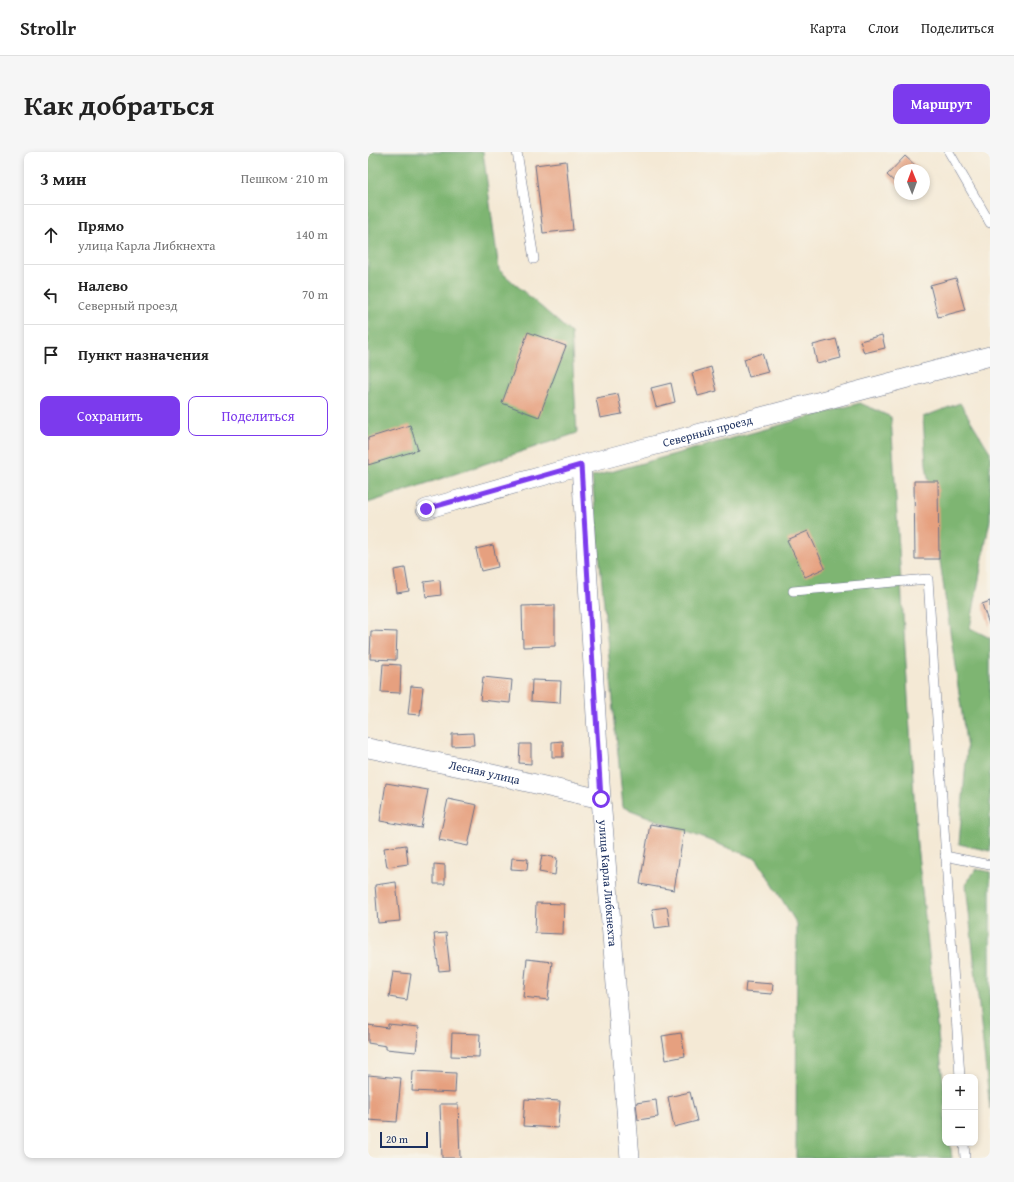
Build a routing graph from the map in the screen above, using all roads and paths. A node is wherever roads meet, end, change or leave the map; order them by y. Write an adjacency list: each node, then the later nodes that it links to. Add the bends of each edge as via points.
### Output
1 (517, 152): 4 (lane)
2 (949, 152): 3 (lane)
3 (990, 223)
4 (534, 259)
5 (990, 356): 6 (street, Северный проезд)
6 (581, 465): 7 (street, Северный проезд); 10 (street, улица Карла Либкнехта)
7 (426, 509)
8 (793, 591): 11 (lane, via 928,579)
9 (368, 748): 10 (street, Лесная улица)
10 (601, 799): 15 (street, улица Карла Либкнехта)
11 (946, 856): 12 (lane); 13 (lane)
12 (990, 865)
13 (960, 1074)
14 (964, 1146): 16 (lane)
15 (630, 1158)
16 (965, 1158)

